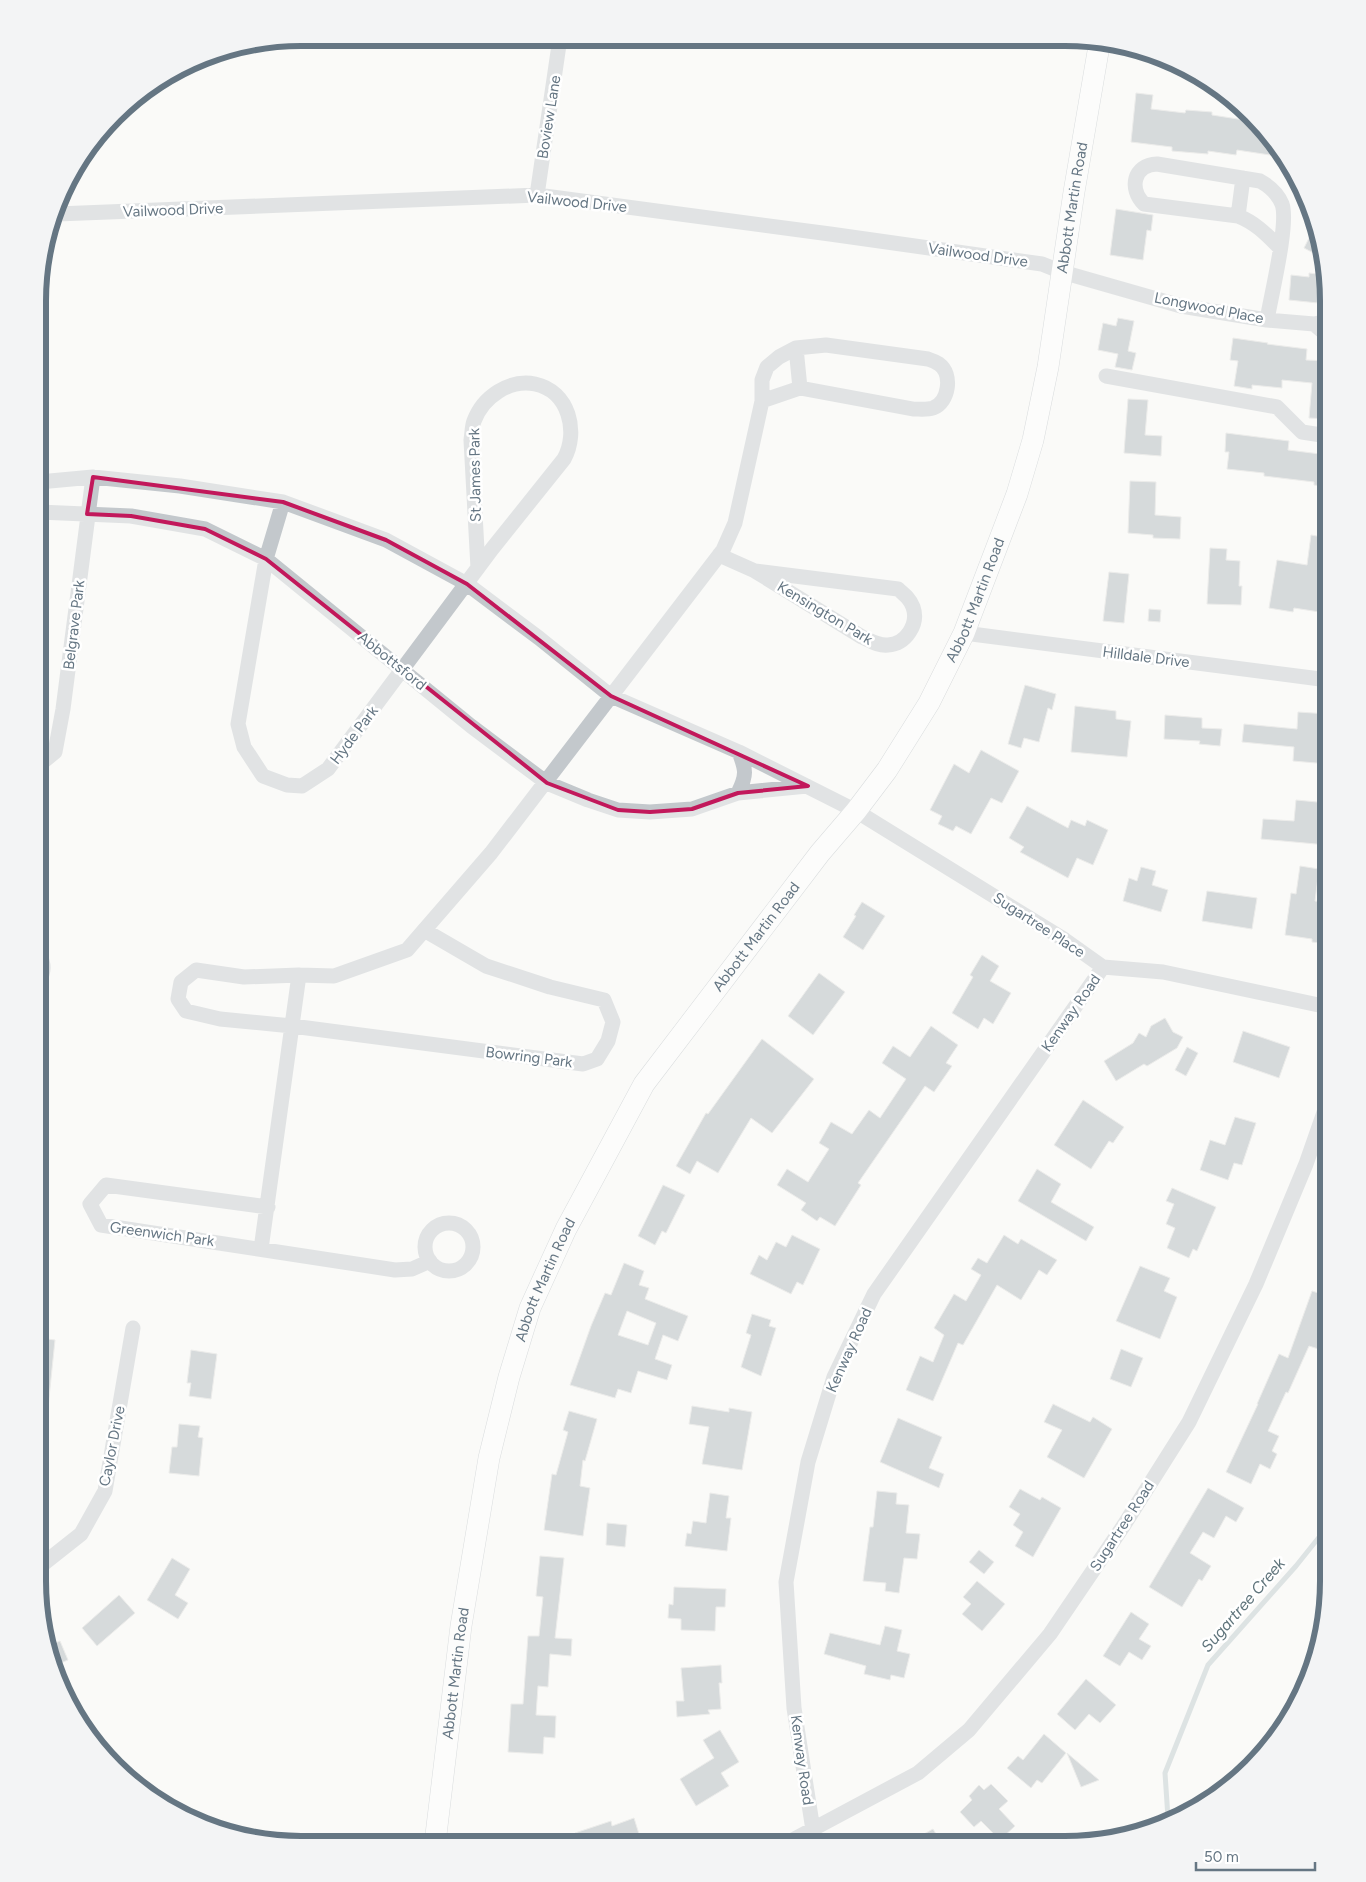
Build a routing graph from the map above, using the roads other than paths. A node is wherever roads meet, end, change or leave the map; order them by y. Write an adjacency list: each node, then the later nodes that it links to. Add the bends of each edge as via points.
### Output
1 (559, 46): 4 (street, Boview Lane)
2 (1099, 48): 8 (main road, Abbott Martin Road)
3 (1243, 178): 6 (street); 6 (street, via 1149,164 1138,173 1136,181 1136,193 1144,204); 7 (street, via 1268,186 1282,203 1284,228)
4 (537, 196): 5 (street, Vailwood Drive); 8 (street, Vailwood Drive, via 1042,264)
5 (62, 214)
6 (1238, 216): 7 (street, via 1249,220)
7 (1280, 248): 9 (street)
8 (1062, 272): 9 (street, Longwood Place, via 1181,306); 26 (main road, Abbott Martin Road, via 1033,440)
9 (1267, 320): 10 (street, Longwood Place)
10 (1320, 322)
11 (796, 348): 13 (street); 13 (street, via 826,345 928,359 940,364 948,386 946,398 934,407 924,409); 14 (street, via 767,367 762,380)
12 (1106, 376): 15 (street, via 1277,407 1302,432)
13 (800, 388): 14 (street)
14 (762, 400): 21 (street, via 735,522)
15 (1320, 435)
16 (92, 477): 17 (street); 18 (street, via 180,486); 20 (street, Belgrave Park)
17 (46, 481)
18 (282, 502): 22 (street, Hyde Park); 25 (street, via 386,540)
19 (46, 512): 20 (street, Abbottsford)
20 (87, 514): 22 (street, Abbottsford, via 131,516 205,529); 31 (street, Belgrave Park, via 60,726 55,752)
21 (719, 555): 24 (street, Kensington Park); 29 (street)
22 (266, 559): 27 (street, Abbottsford); 27 (street, Hyde Park, via 238,724 244,747 263,776 287,785 302,786 328,769)
23 (478, 568): 23 (street, St James Park, via 570,448 571,422 566,410 552,393 535,384 510,386 487,398 473,422 471,440); 25 (street, St James Park)
24 (755, 571): 24 (street, Kensington Park, via 898,589 914,610 914,624 905,640 890,645 877,644)
25 (466, 584): 27 (street, Hyde Park); 29 (street)
26 (964, 633): 28 (street, Hilldale Drive); 35 (main road, Abbott Martin Road, via 929,703 887,770)
27 (403, 670): 32 (street, Abbottsford)
28 (1320, 679)
29 (611, 696): 30 (street); 32 (street, Bowring Park)
30 (739, 752): 33 (street); 34 (street, via 746,769)
31 (46, 759)
32 (547, 783): 34 (street, Abbottsford, via 618,810 650,812 692,809); 36 (street, Bowring Park, via 491,854)
33 (808, 786): 34 (street, Abbottsford); 35 (street)
34 (738, 793)
35 (856, 811): 37 (street, Sugartree Place, via 1065,940); 48 (main road, Abbott Martin Road, via 820,853 644,1084 566,1229 530,1308 489,1458 461,1626)
36 (424, 930): 38 (street, Bowring Park, via 407,950 334,976); 40 (street, Bowring Park, via 486,966 604,1000 613,1022 608,1042 597,1059 583,1064)
37 (1103, 967): 39 (street, via 1162,972); 47 (street, Kenway Road, via 874,1294 834,1377 808,1462 786,1582 794,1708)
38 (299, 975): 40 (street); 40 (street, Bowring Park, via 244,977 196,970 181,982 178,999 186,1011 220,1019)
39 (1320, 1005)
40 (292, 1026): 42 (street)
41 (1320, 1125): 47 (street, Sugartree Road, via 1256,1284 1190,1422 1050,1634 969,1730 918,1773)
42 (268, 1207): 43 (street); 43 (street, Greenwich Park, via 106,1185 90,1204 101,1225)
43 (261, 1249): 44 (street, Greenwich Park, via 394,1270 412,1269)
44 (430, 1261)
45 (133, 1328): 46 (street, Caylor Drive, via 105,1491 81,1534)
46 (46, 1562)
47 (812, 1830): 49 (street, Sugartree Road)
48 (435, 1836)
49 (800, 1836)

